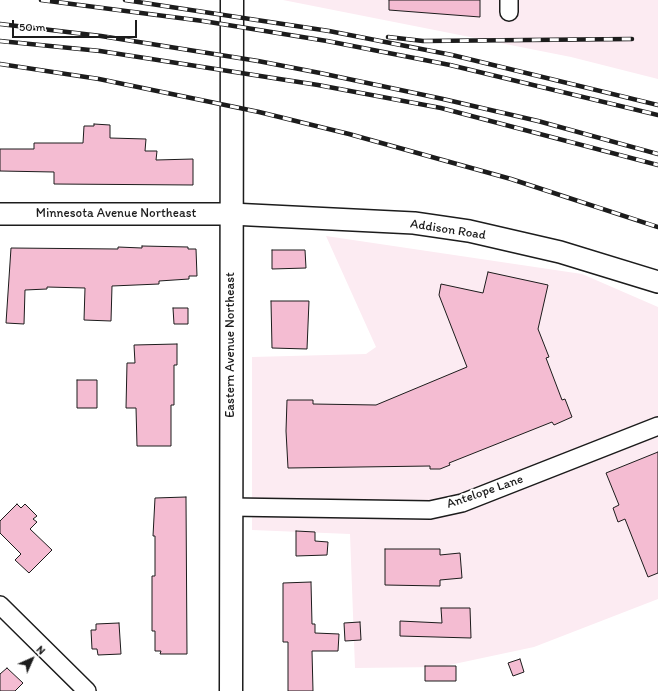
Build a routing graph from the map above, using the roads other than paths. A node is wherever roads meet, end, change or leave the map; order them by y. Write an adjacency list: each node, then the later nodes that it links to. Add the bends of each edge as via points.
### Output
1 (232, 0): 3 (main road, Eastern Avenue Northeast)
2 (0, 214): 3 (street, Minnesota Avenue Northeast)
3 (231, 214): 4 (street, Addison Road, via 414,224 469,231 560,252); 6 (main road, Eastern Avenue Northeast)
4 (658, 282)
5 (658, 426): 6 (street, Antelope Lane, via 462,503 430,510)
6 (231, 507): 9 (main road, Eastern Avenue Northeast)
7 (0, 604): 8 (street)
8 (87, 691)
9 (231, 691)

